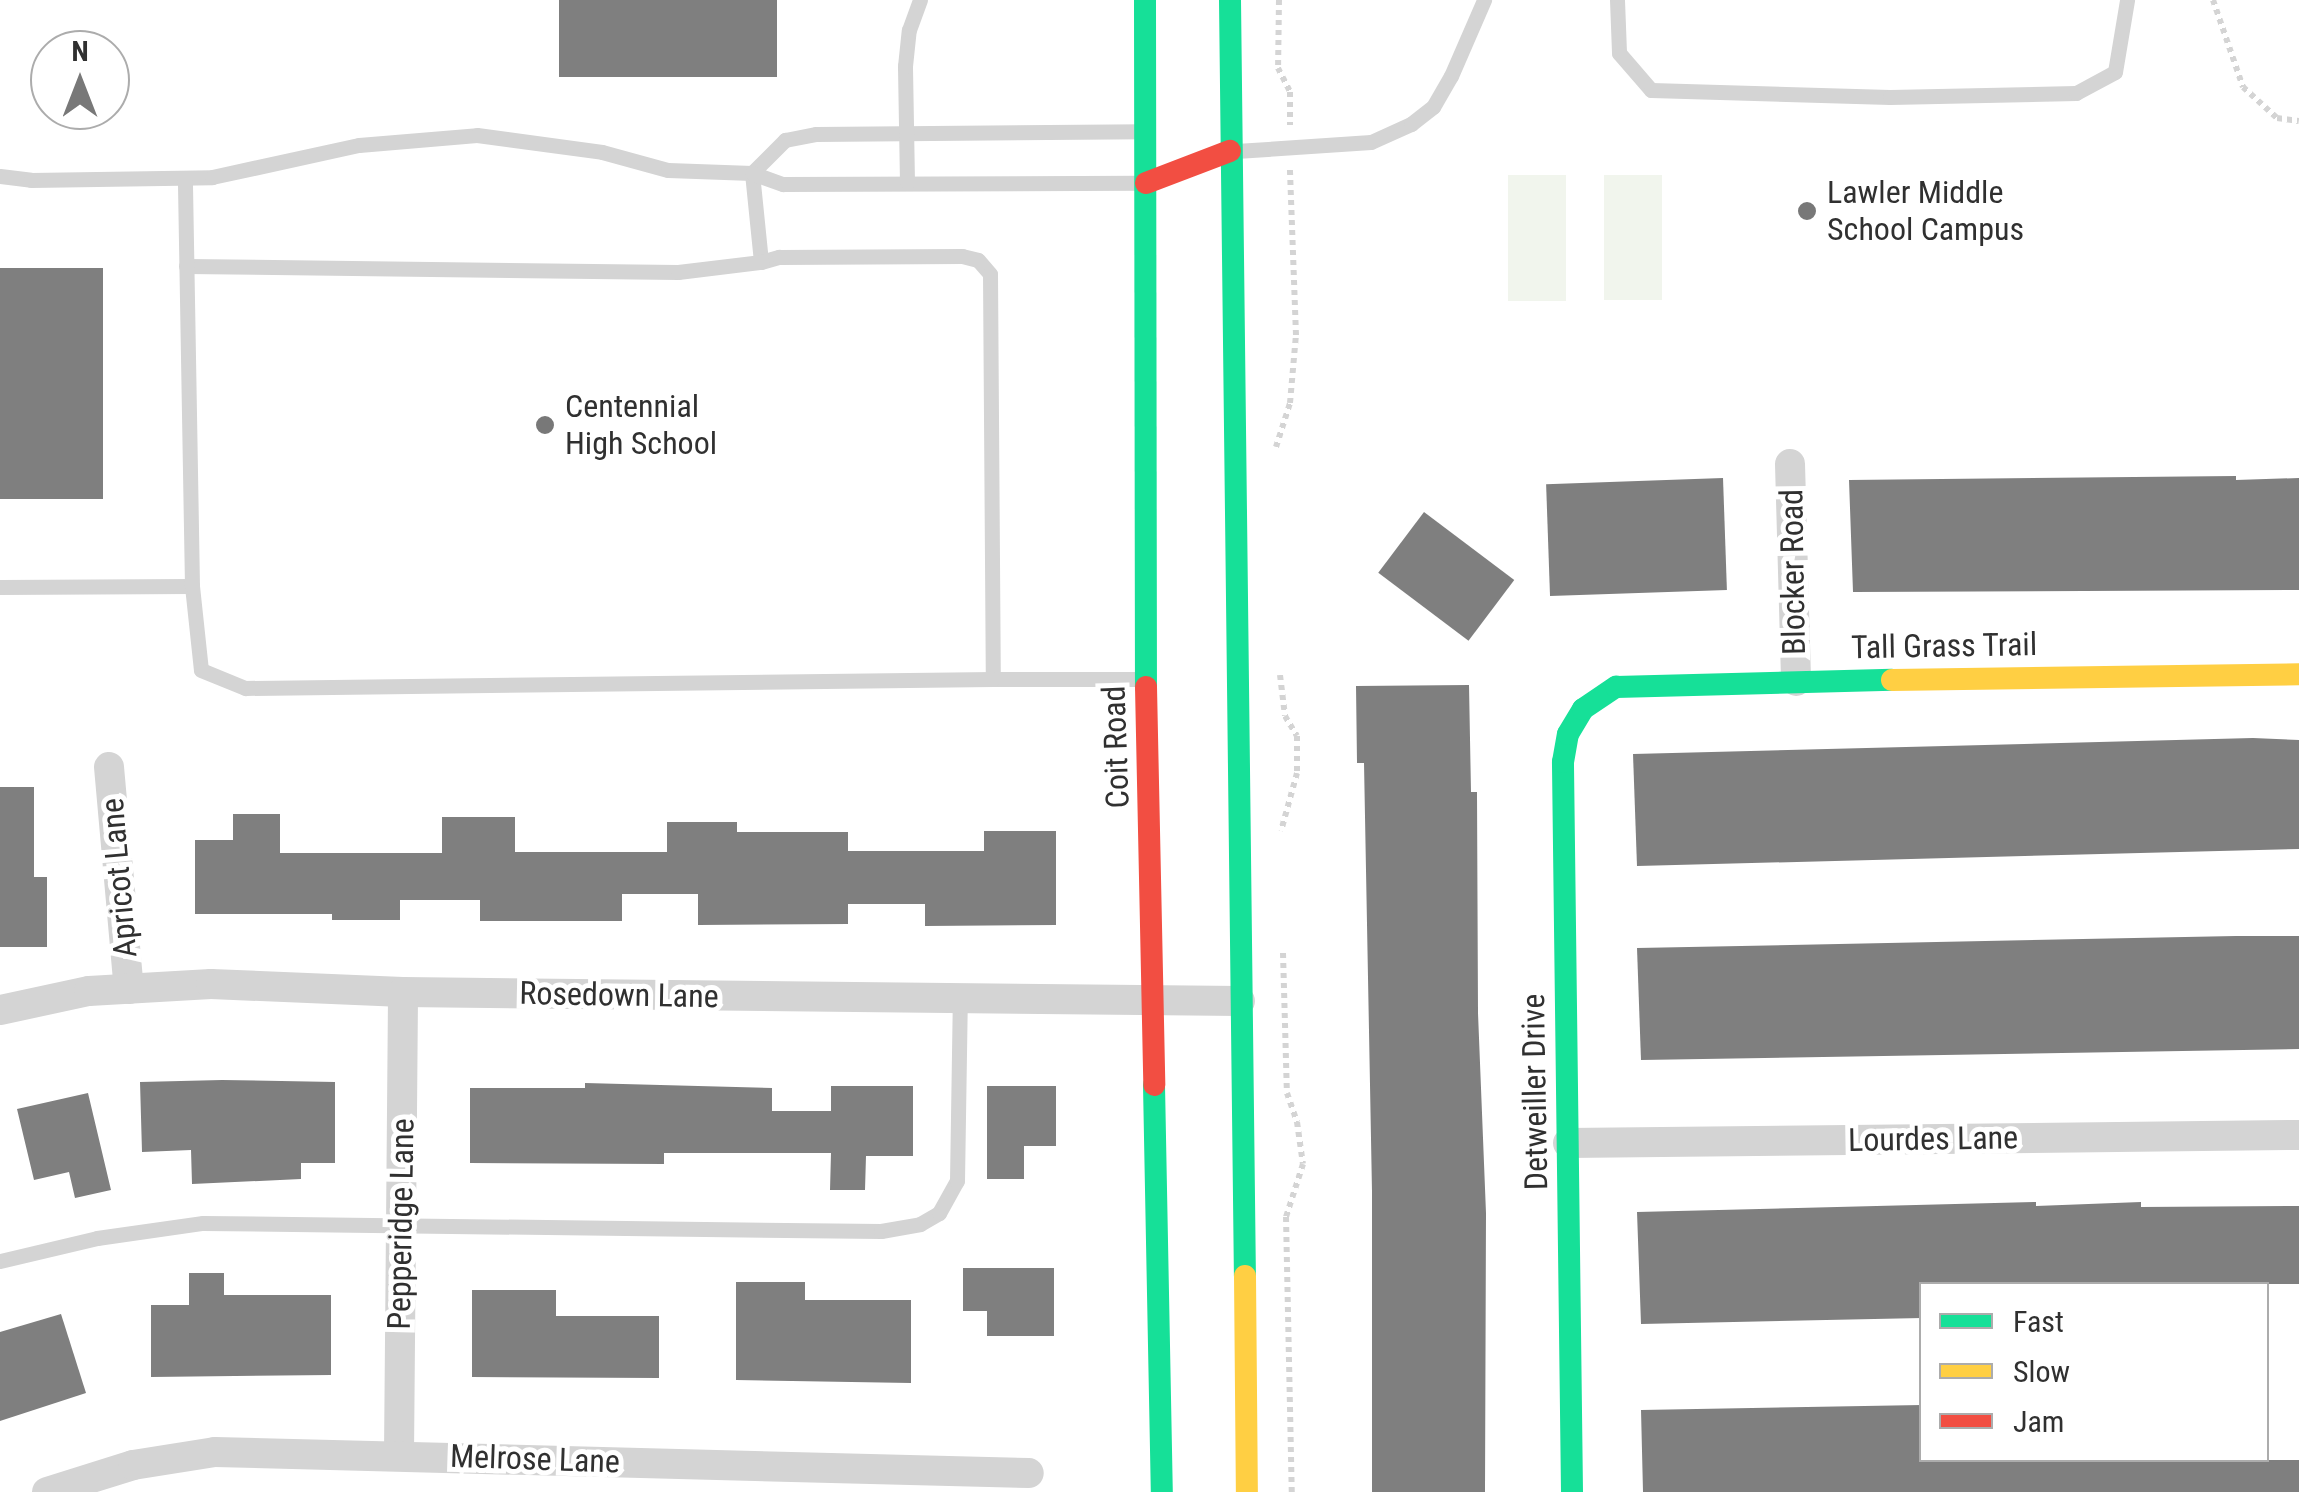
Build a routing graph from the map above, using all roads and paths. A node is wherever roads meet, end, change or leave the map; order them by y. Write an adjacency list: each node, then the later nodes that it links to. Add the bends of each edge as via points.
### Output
1 (920, 0): 10 (lane, via 905,66)
2 (1145, 0): 11 (main road, Coit Road)
3 (1230, 0): 13 (main road)
4 (1280, 0): 12 (path, via 1278,68 1290,92)
5 (1484, 0): 12 (lane, via 1451,76 1433,106 1411,124 1371,142)
6 (1617, 0): 7 (lane, via 1619,53 1651,90 1890,97 2076,93 2115,72)
7 (2128, 0)
8 (2212, 0): 9 (path, via 2243,87 2277,118)
9 (2299, 121)
10 (906, 134): 11 (lane); 14 (lane, via 796,137); 17 (lane)
11 (1163, 135): 13 (main road); 18 (main road, Coit Road)
12 (1290, 150): 13 (lane); 21 (path, via 1296,334)
13 (1230, 151): 18 (main road); 38 (main road)
14 (752, 173): 16 (lane, via 668,170 546,142 440,136); 17 (lane, via 794,185); 19 (lane)
15 (0, 176): 16 (lane)
16 (185, 178): 20 (lane)
17 (907, 182): 18 (lane)
18 (1146, 183): 28 (main road, Coit Road)
19 (761, 262): 20 (lane, via 678,272); 27 (lane, via 962,256 978,260 990,274)
20 (186, 266): 23 (lane)
21 (1276, 463)
22 (1790, 464): 29 (street, Blocker Road)
23 (192, 586): 24 (lane); 27 (lane, via 201,670 245,688)
24 (0, 587)
25 (1280, 662): 32 (path, via 1285,716 1297,736 1297,773)
26 (2299, 674): 29 (main road, Tall Grass Trail)
27 (993, 679): 28 (lane)
28 (1146, 680): 37 (main road, Coit Road)
29 (1796, 680): 30 (main road, Tall Grass Trail, via 1629,684)
30 (1593, 700): 41 (main road, Detweiller Drive, via 1574,721 1563,762)
31 (110, 767): 34 (street, Apricot Lane)
32 (1280, 838)
33 (1282, 944): 49 (path, via 1287,1093 1303,1164 1286,1217)
34 (129, 989): 35 (street, Rosedown Lane, via 211,984); 39 (street, Rosedown Lane)
35 (404, 992): 36 (street, Rosedown Lane); 42 (street, Pepperidge Lane)
36 (960, 1000): 37 (street, Rosedown Lane); 42 (lane, via 957,1181 940,1213 920,1224 880,1231)
37 (1156, 1000): 38 (street, Rosedown Lane); 47 (main road, Coit Road)
38 (1240, 1000): 48 (main road)
39 (0, 1010)
40 (2299, 1135): 41 (street, Lourdes Lane)
41 (1568, 1144): 50 (main road, Detweiller Drive)
42 (401, 1223): 43 (lane, via 203,1223); 44 (street, Pepperidge Lane)
43 (0, 1261)
44 (399, 1455): 45 (street, Melrose Lane); 46 (street, Melrose Lane, via 214,1452 133,1464)
45 (1028, 1473)
46 (47, 1492)
47 (1162, 1492)
48 (1247, 1492)
49 (1292, 1492)
50 (1572, 1492)

